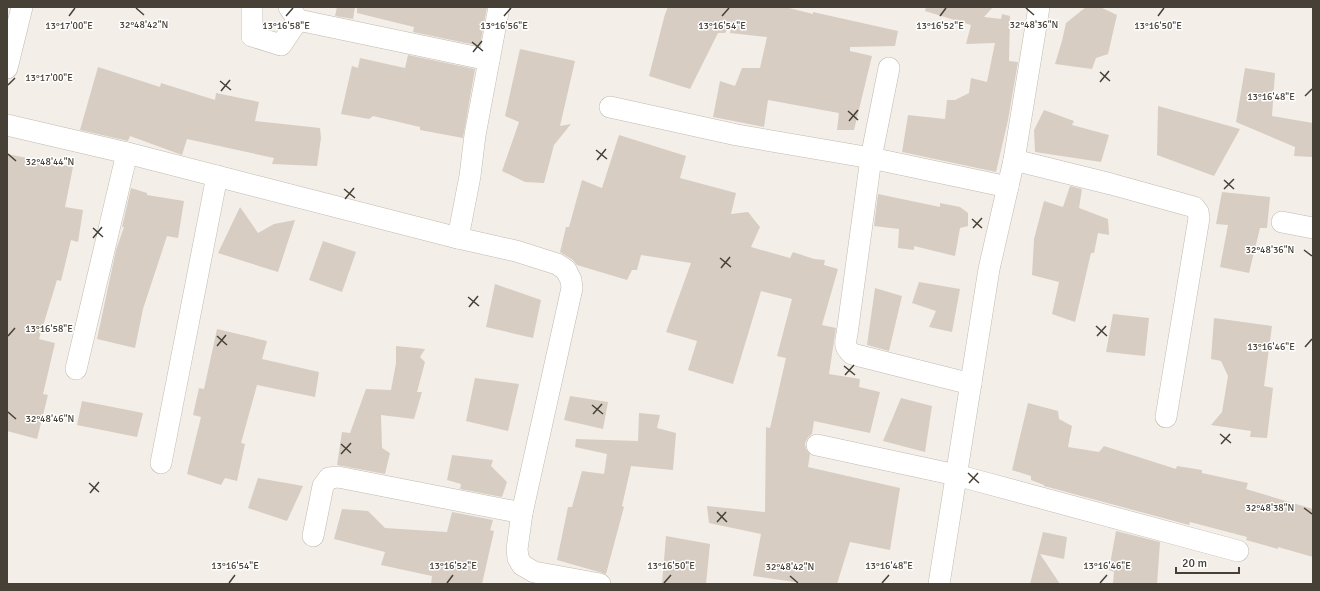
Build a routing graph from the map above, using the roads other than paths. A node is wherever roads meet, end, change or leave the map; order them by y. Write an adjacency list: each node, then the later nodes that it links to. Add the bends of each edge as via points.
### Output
1 (22, 7): 7 (street)
2 (252, 7): 5 (street, via 252,36 281,45)
3 (499, 7): 6 (street)
4 (1039, 7): 13 (street)
5 (294, 13): 6 (street)
6 (488, 60): 18 (street)
7 (7, 68)
8 (889, 68): 12 (street)
9 (610, 107): 12 (street, via 738,135)
10 (7, 125): 11 (street)
11 (127, 152): 14 (street); 19 (street)
12 (871, 158): 15 (street); 20 (street, via 845,343 847,348 852,354)
13 (1014, 160): 15 (street); 21 (street, via 1134,190 1194,207 1198,212)
14 (217, 176): 18 (street); 23 (street)
15 (1008, 187): 20 (street, via 989,269)
16 (1282, 222): 17 (street)
17 (1313, 228)
18 (458, 238): 25 (street, via 516,251 558,264 566,270 571,280 568,310)
19 (76, 369)
20 (971, 384): 24 (street)
21 (1166, 417)
22 (817, 445): 24 (street)
23 (161, 463)
24 (956, 475): 27 (street); 29 (street)
25 (522, 513): 26 (street, via 338,477 329,478 323,486); 28 (street, via 518,549 518,558 522,565 534,572)
26 (313, 536)
27 (1238, 551)
28 (600, 584)
29 (939, 584)

